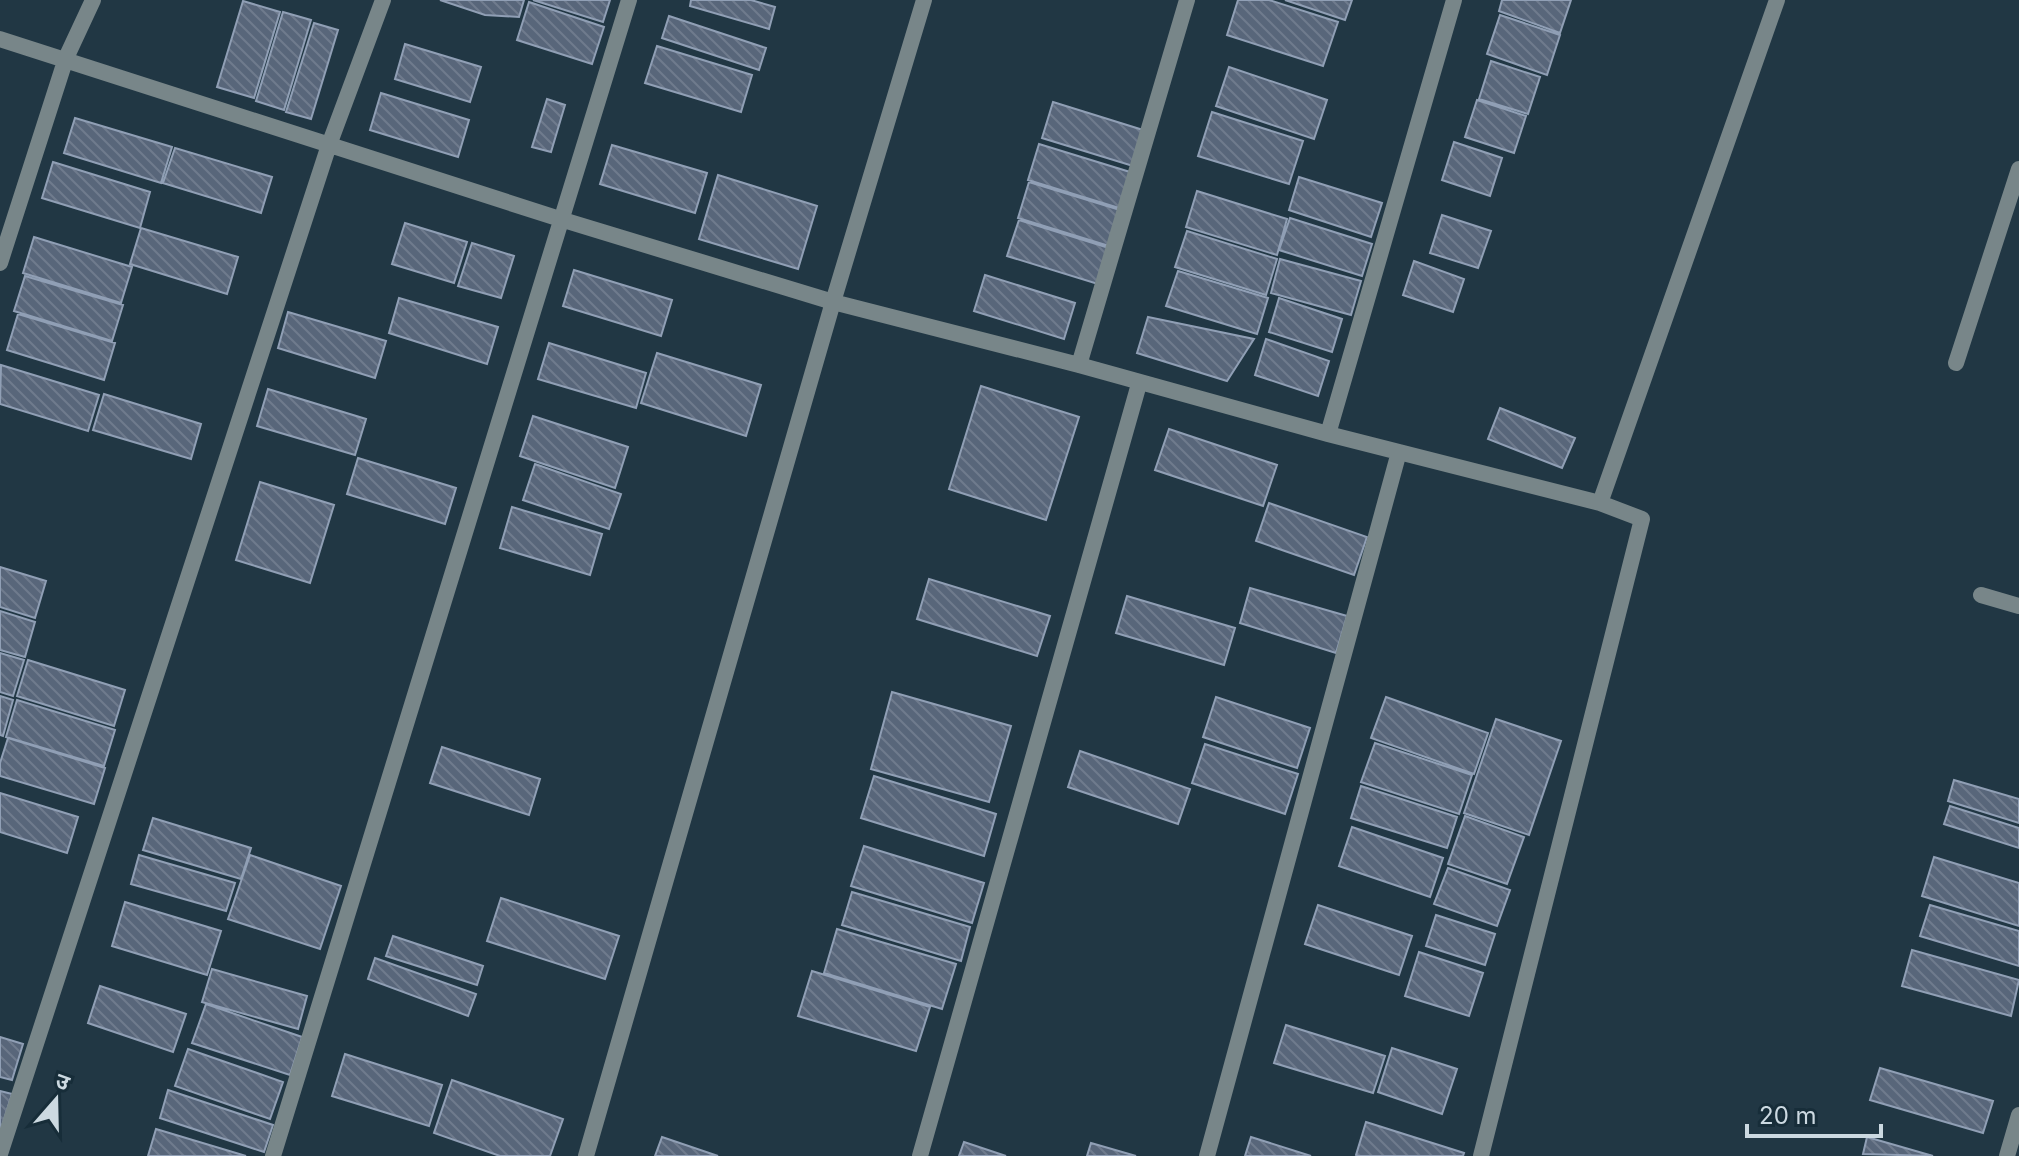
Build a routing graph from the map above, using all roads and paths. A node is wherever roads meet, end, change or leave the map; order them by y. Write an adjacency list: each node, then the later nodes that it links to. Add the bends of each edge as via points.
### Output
1 (93, 0): 9 (street)
2 (383, 0): 10 (street)
3 (629, 0): 12 (street)
4 (924, 0): 14 (street)
5 (1187, 0): 16 (street)
6 (1454, 0): 18 (street)
7 (1777, 0): 20 (street)
8 (0, 39): 9 (street)
9 (66, 58): 10 (street); 13 (street)
10 (329, 145): 12 (street); 24 (street)
11 (2019, 169): 15 (street)
12 (560, 219): 14 (street); 25 (street)
13 (0, 263)
14 (833, 302): 16 (street); 26 (street)
15 (1956, 363)
16 (1079, 365): 17 (street)
17 (1139, 384): 18 (street); 27 (street)
18 (1328, 434): 19 (street)
19 (1399, 452): 20 (street); 28 (street)
20 (1600, 503): 29 (street, via 1642,519)
21 (1981, 595): 22 (street)
22 (2019, 606)
23 (2019, 1115): 30 (street)
24 (0, 1154)
25 (273, 1156)
26 (586, 1156)
27 (920, 1156)
28 (1207, 1156)
29 (1481, 1156)
30 (2007, 1156)

